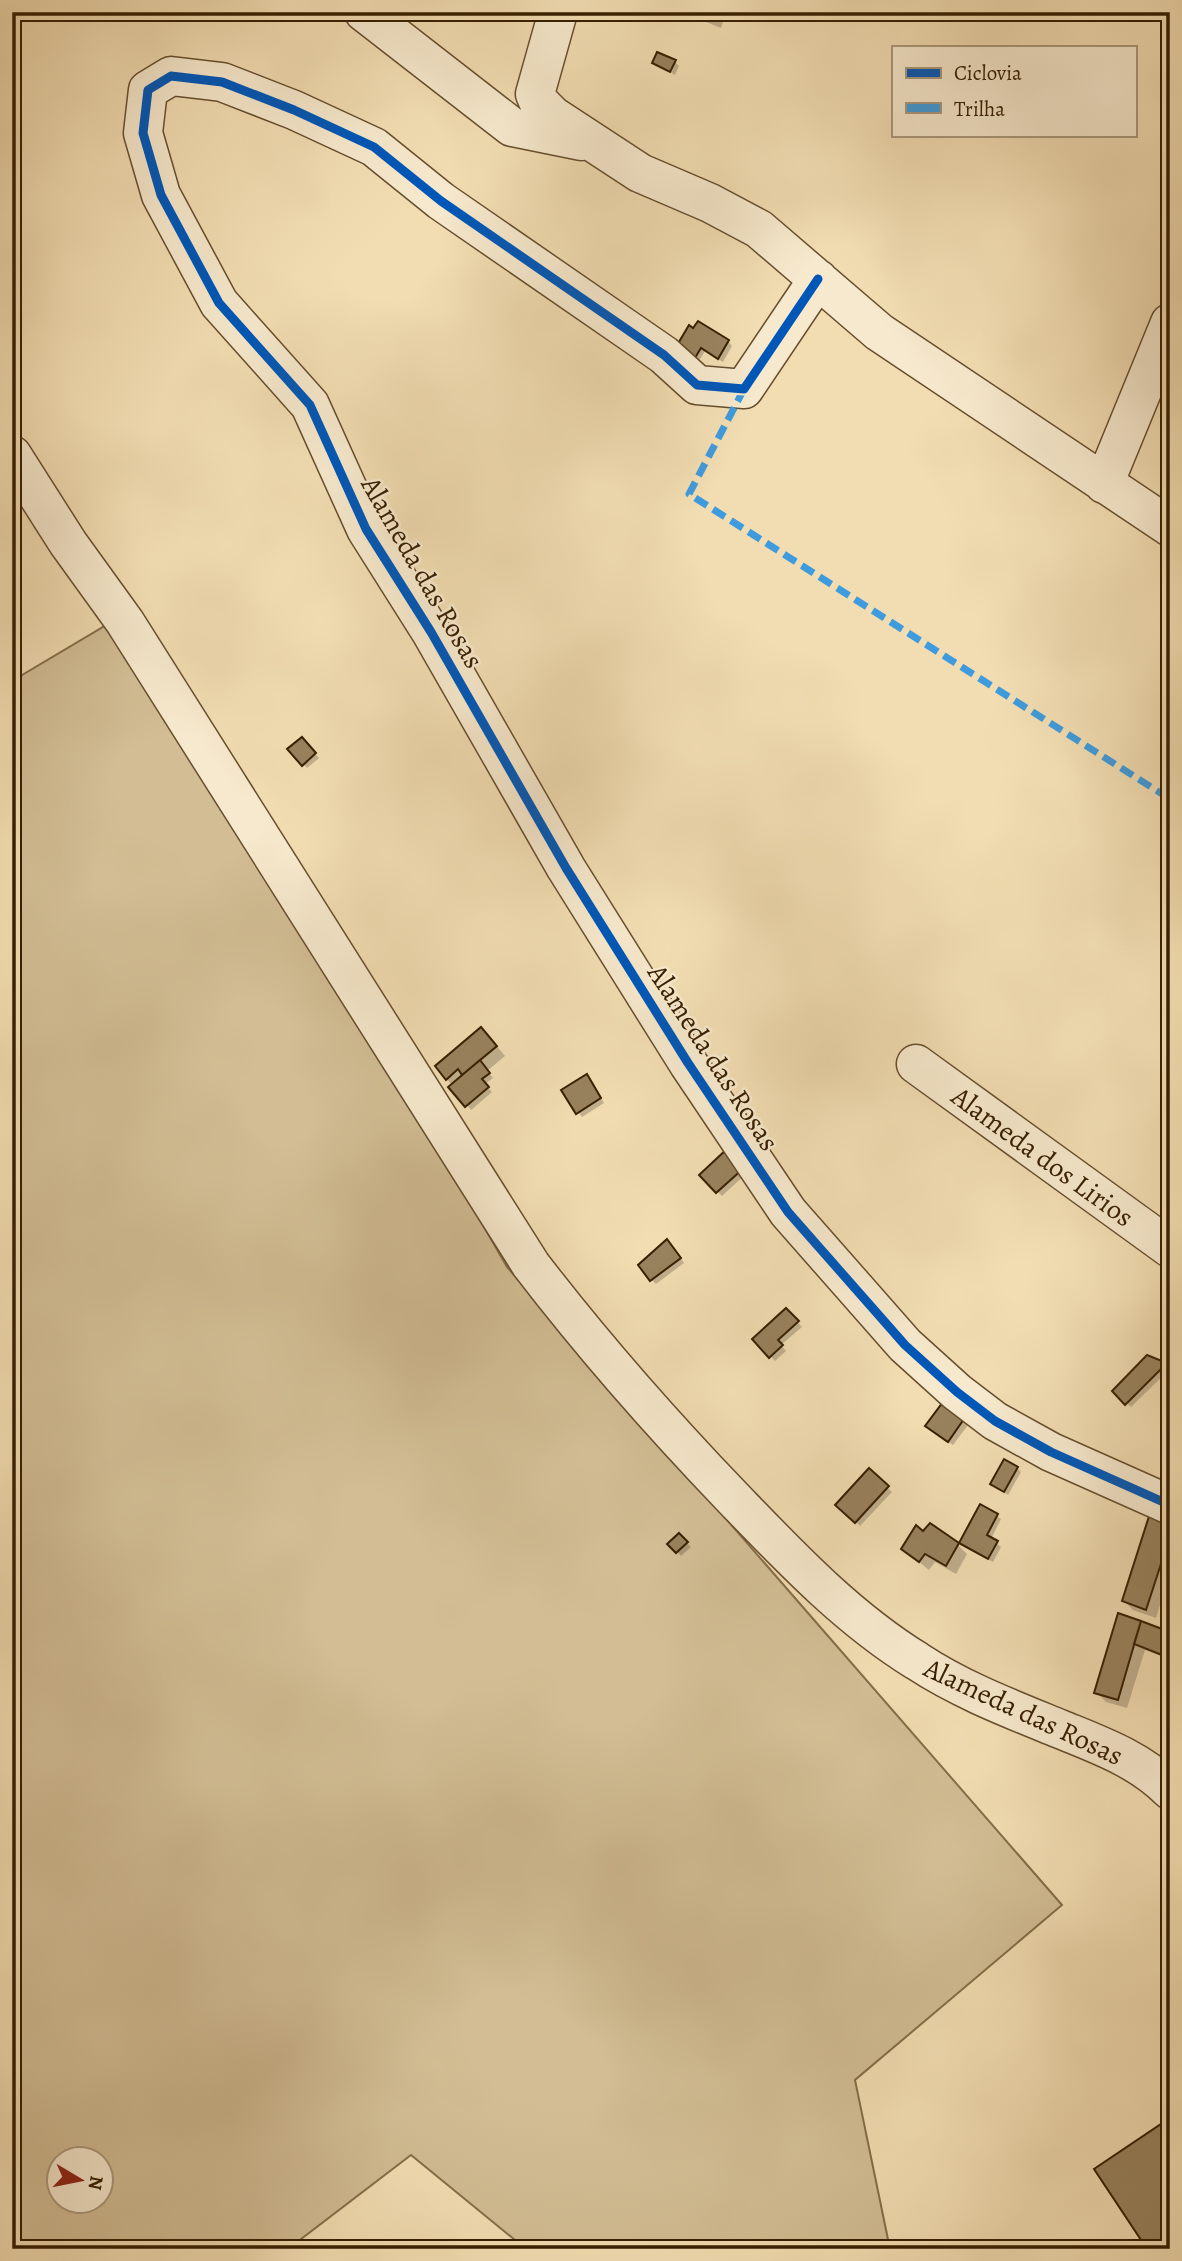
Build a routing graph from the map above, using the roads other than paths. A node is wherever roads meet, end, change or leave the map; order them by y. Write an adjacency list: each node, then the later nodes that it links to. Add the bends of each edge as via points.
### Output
1 (364, 12): 3 (street, via 512,127)
2 (558, 12): 3 (street, via 535,94 544,108)
3 (590, 143): 4 (street, via 640,173 759,229)
4 (818, 279): 7 (street, via 879,332); 11 (street, Alameda das Rosas, via 744,389 697,386 664,355 441,201 374,147 222,82 171,76 148,90 144,133 161,195 219,303 310,405 366,529 432,632 566,868 788,1212 905,1345 957,1392 995,1421 1051,1452)
5 (1170, 323): 7 (street)
6 (12, 455): 12 (street, Alameda das Rosas, via 125,622 531,1265 595,1349 813,1581 915,1661 966,1690 1112,1749)
7 (1104, 484): 8 (street)
8 (1170, 527)
9 (916, 1064): 10 (street, Alameda dos Lirios)
10 (1170, 1248)
11 (1170, 1505)
12 (1170, 1790)

